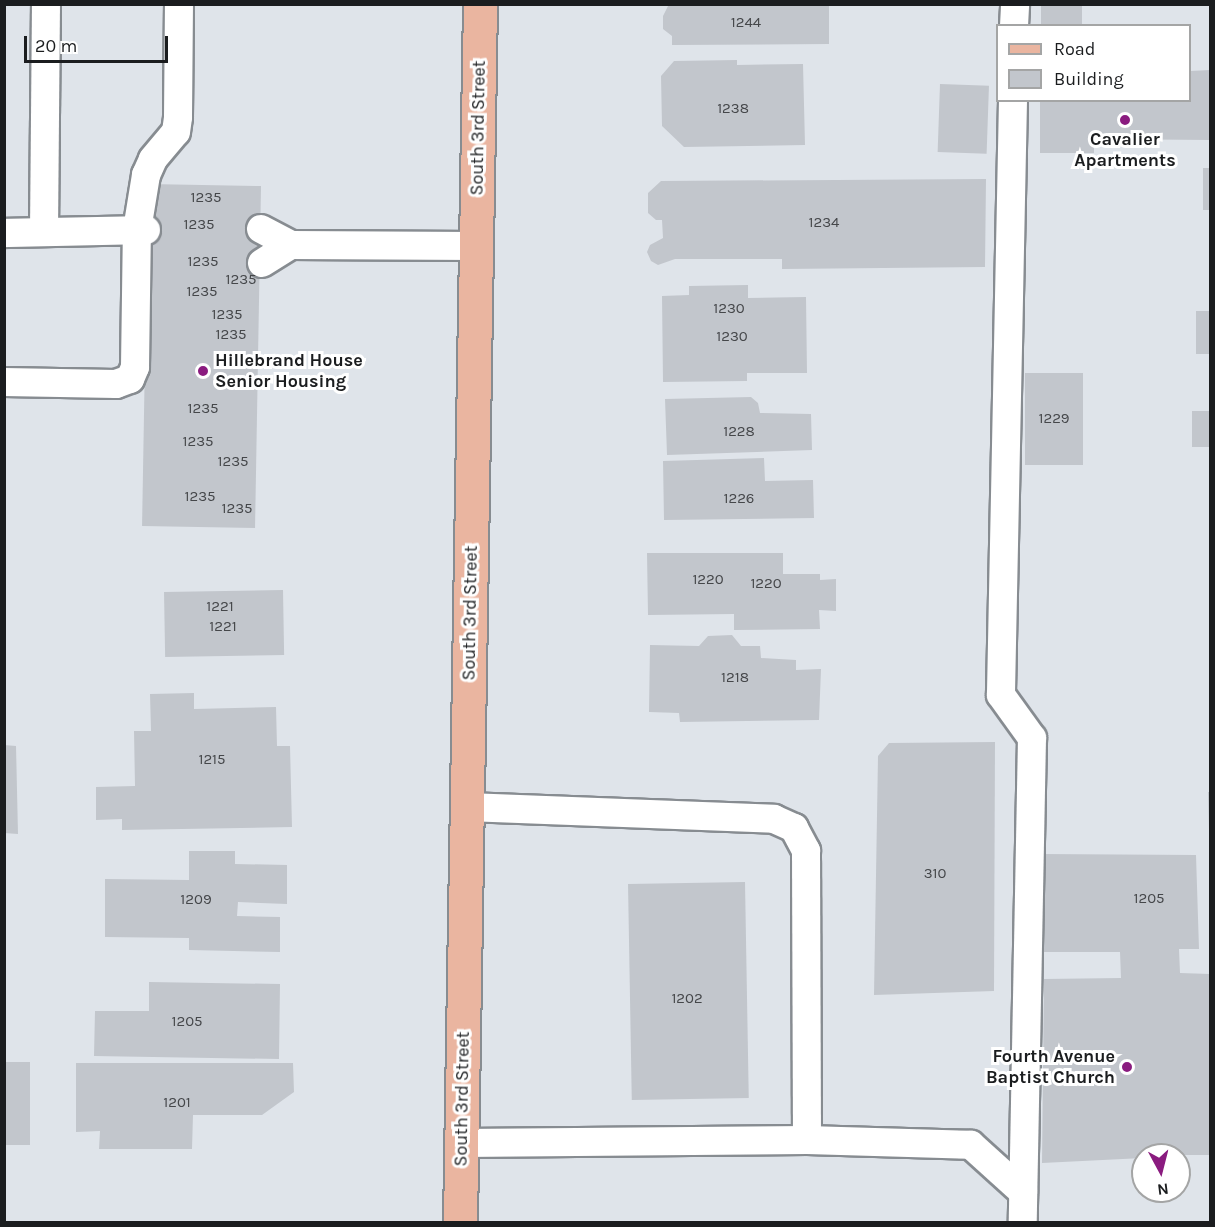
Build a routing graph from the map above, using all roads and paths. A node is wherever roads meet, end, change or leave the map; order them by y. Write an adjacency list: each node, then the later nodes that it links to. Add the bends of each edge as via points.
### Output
1 (46, 4): 10 (lane)
2 (179, 4): 8 (lane, via 176,132 153,159 146,175)
3 (480, 4): 12 (main road, South 3rd Street)
4 (1015, 4): 5 (lane)
5 (1014, 24)
6 (1013, 102): 18 (lane, via 1001,695 1032,738)
7 (261, 229): 11 (lane)
8 (141, 230): 10 (lane); 14 (lane, via 135,367 130,379 116,384)
9 (4, 232): 10 (lane)
10 (44, 232)
11 (291, 246): 12 (lane); 13 (lane)
12 (476, 246): 15 (main road, South 3rd Street)
13 (262, 263)
14 (4, 382)
15 (467, 807): 16 (lane, via 774,819 794,828 806,851); 17 (main road, South 3rd Street)
16 (807, 1140): 17 (lane); 18 (lane, via 971,1145)
17 (462, 1143): 19 (main road, South 3rd Street)
18 (1023, 1192): 20 (lane)
19 (460, 1222)
20 (1023, 1222)

